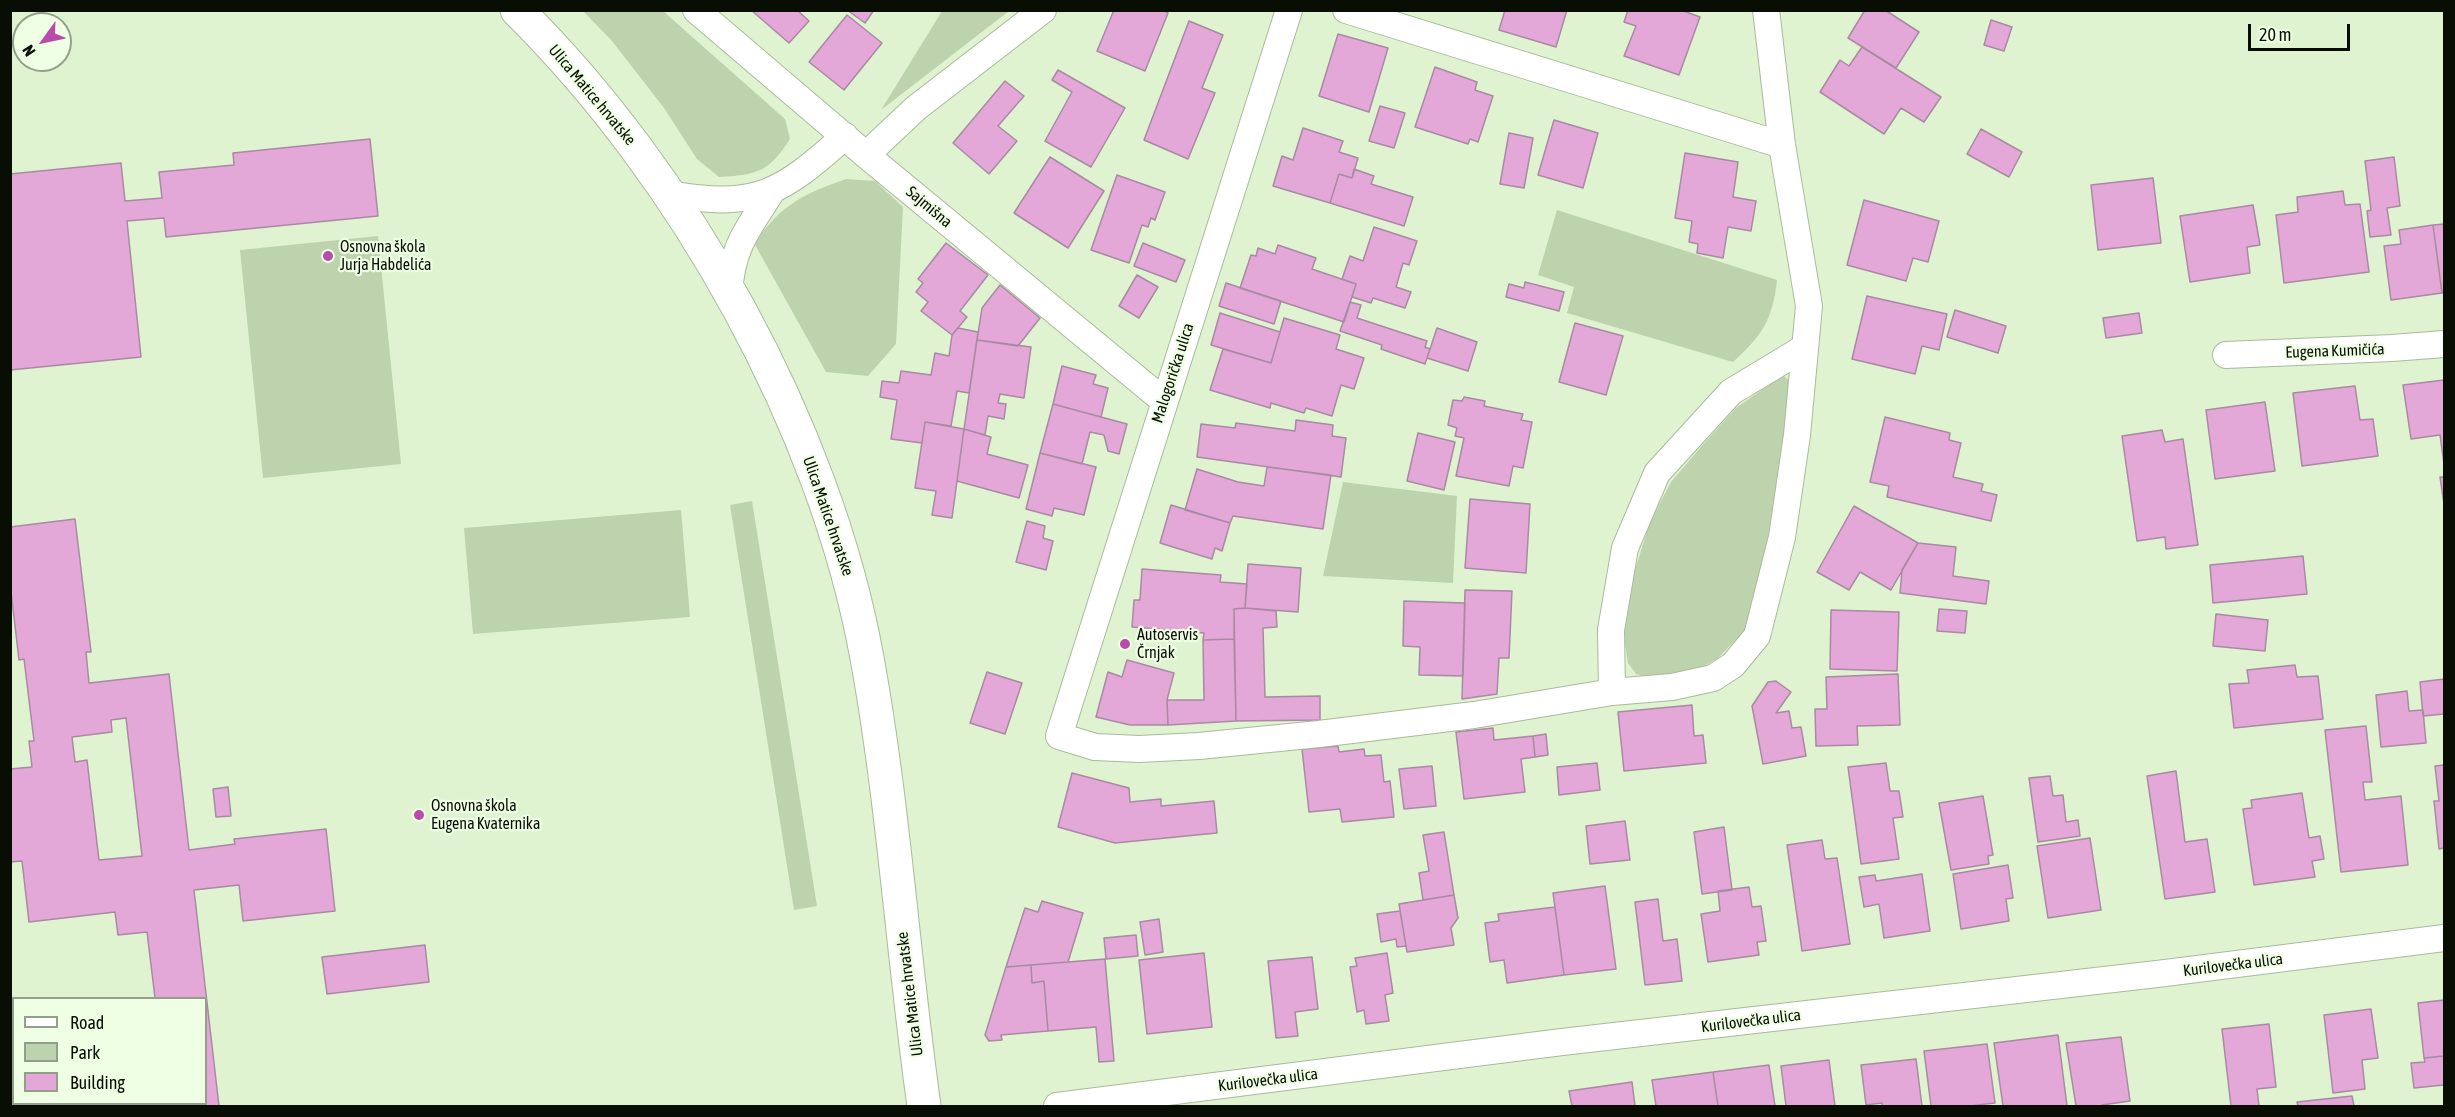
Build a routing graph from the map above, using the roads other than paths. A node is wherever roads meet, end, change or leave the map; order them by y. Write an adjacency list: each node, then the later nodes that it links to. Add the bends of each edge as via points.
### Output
1 (517, 10): 11 (main road, Ulica Matice hrvatske, via 612,116)
2 (696, 10): 7 (street, Sajmišna)
3 (1043, 10): 9 (street, via 916,108)
4 (1289, 10): 16 (street, Malogorička ulica)
5 (1346, 10): 8 (street)
6 (1766, 10): 8 (street)
7 (845, 136): 9 (street, Sajmišna); 10 (street)
8 (1782, 145): 14 (street, via 1809,306)
9 (866, 155): 16 (street, Sajmišna)
10 (772, 191): 11 (street, via 741,200); 12 (street, via 742,238 731,267)
11 (669, 194): 12 (main road, Ulica Matice hrvatske)
12 (729, 293): 19 (main road, Ulica Matice hrvatske, via 795,422 851,583 867,658 885,782)
13 (2445, 344): 15 (street, Eugena Kumičića)
14 (1804, 348): 17 (street, via 1731,392 1657,473 1625,548 1611,630); 17 (street, via 1797,435 1782,537 1757,636 1733,665 1713,678)
15 (2226, 355)
16 (1164, 401): 17 (street, Malogorička ulica, via 1059,736 1095,747 1198,746 1474,715)
17 (1611, 693)
18 (2445, 938): 20 (street, Kurilovečka ulica, via 1562,1042)
19 (924, 1107)
20 (1057, 1107)

